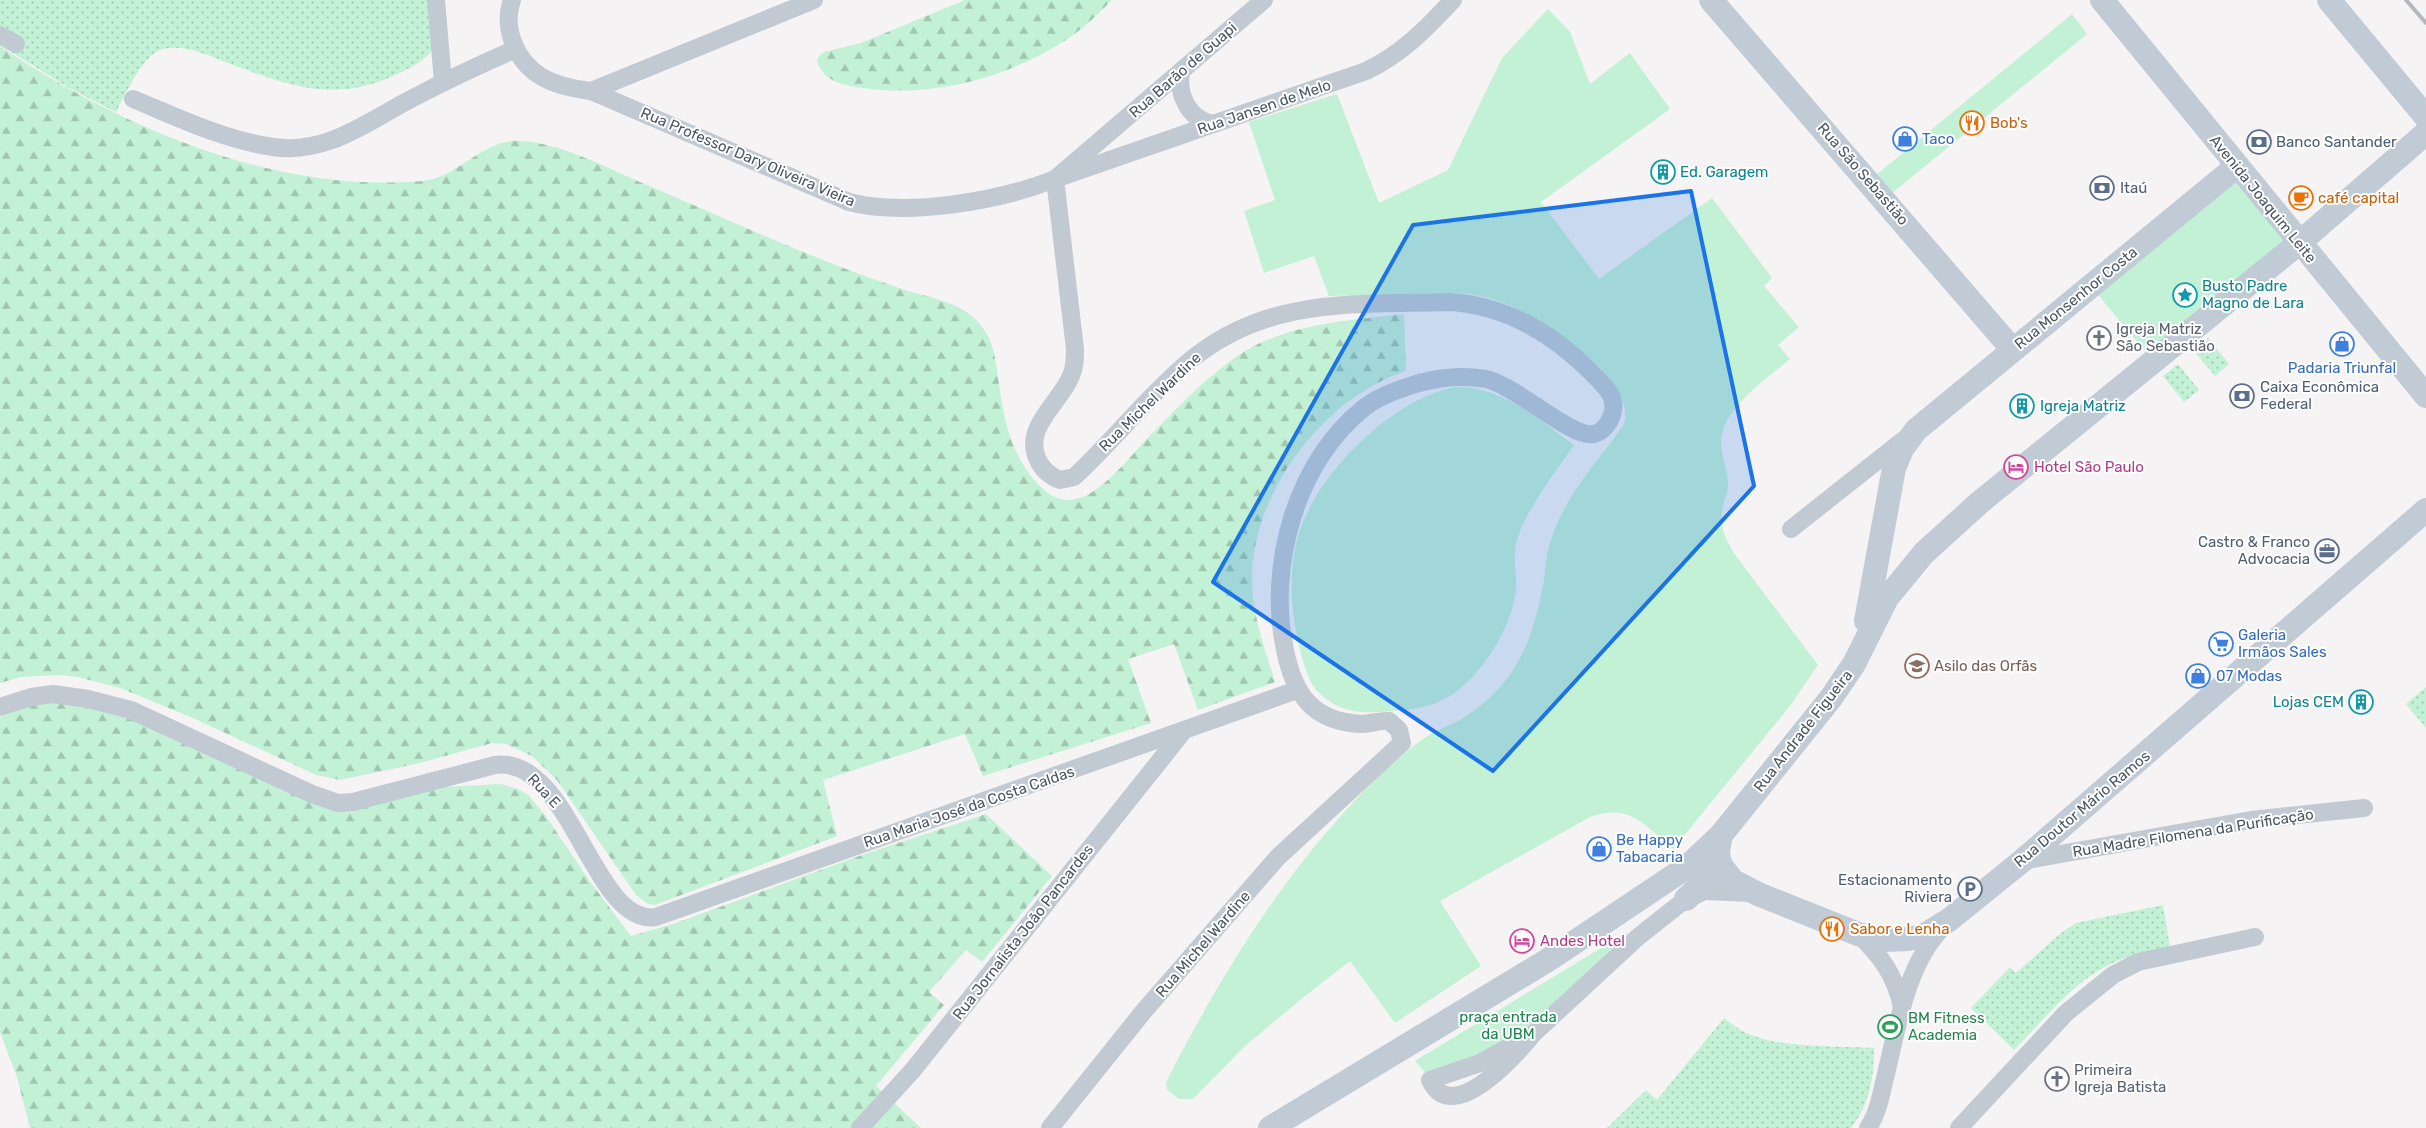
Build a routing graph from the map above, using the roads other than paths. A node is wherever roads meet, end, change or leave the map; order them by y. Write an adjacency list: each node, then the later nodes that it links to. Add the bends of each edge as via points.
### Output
1 (436, 0): 13 (street)
2 (512, 0): 11 (street, Rua Professor Dary Oliveira Vieira, via 508,26)
3 (814, 0): 14 (street)
4 (1264, 0): 12 (street, Rua Barão de Guapi)
5 (1453, 0): 17 (street, Rua Jansen de Melo, via 1414,40 1381,64)
6 (1711, 0): 23 (street, Rua São Sebastião)
7 (2103, 0): 20 (street, Avenida Joaquim Leite)
8 (2334, 3): 16 (street)
9 (0, 35): 10 (street)
10 (16, 44)
11 (516, 49): 13 (street); 14 (street, Rua Professor Dary Oliveira Vieira, via 531,69 542,77 568,87)
12 (1181, 71): 17 (street, via 1179,87 1184,100 1200,120); 19 (street, Rua Barão de Guapi)
13 (442, 82): 15 (street, via 343,137 296,148 274,148 225,137)
14 (592, 91): 21 (street, Rua Professor Dary Oliveira Vieira, via 865,206 910,208 1000,196)
15 (133, 99)
16 (2426, 117)
17 (1213, 124): 21 (street, Rua Jansen de Melo)
18 (2426, 133): 22 (street, Rua Andrade Figueira)
19 (1102, 140): 21 (street, Rua Professor Dary Oliveira Vieira)
20 (2237, 166): 22 (street, Avenida Joaquim Leite); 23 (street, Rua Monsenhor Costa)
21 (1055, 179): 29 (street, Rua Michel Wardine, via 1075,363 1067,384 1035,432 1033,447 1042,467 1060,480 1074,477 1173,375 1202,351 1265,318 1313,307 1449,302 1479,305 1510,316 1554,339 1611,393 1613,412 1597,433 1581,433 1515,392 1490,380 1474,377 1447,377 1406,387 1361,411 1336,435 1311,474 1282,559 1278,599 1281,632 1288,667)
22 (2299, 243): 24 (street, Avenida Joaquim Leite); 28 (street, Rua Andrade Figueira, via 1936,540 1887,598)
23 (2013, 350): 25 (street, Rua Monsenhor Costa)
24 (2426, 396)
25 (1916, 430): 27 (street, Rua Monsenhor Costa); 28 (street, Rua Monsenhor Costa, via 1902,449 1894,468 1868,610)
26 (2426, 510): 34 (street, Rua Doutor Mário Ramos)
27 (1791, 529)
28 (1854, 664): 33 (street, Rua Andrade Figueira)
29 (1297, 690): 31 (street, Rua Maria José da Costa Caldas); 47 (street, Rua Michel Wardine, via 1313,707 1332,719 1363,724 1389,721 1397,727 1402,743 1278,857 1143,1012)
30 (0, 707): 40 (street, Rua E, via 53,694 132,710 338,803 353,802 495,765 518,767 531,775 554,800 613,894 628,911)
31 (1182, 732): 40 (street, Rua Maria José da Costa Caldas, via 656,917); 46 (street, Rua Jornalista João Pancardes, via 913,1070)
32 (2364, 808): 34 (street, Rua Madre Filomena da Purificação, via 2251,820)
33 (1720, 840): 35 (street); 36 (street, via 1722,867); 37 (street, Rua Andrade Figueira)
34 (2022, 861): 41 (street, Rua Doutor Mário Ramos)
35 (1710, 874): 36 (street, Rua Doutor Mário Ramos); 37 (street, Rua Doutor Mário Ramos, via 1693,872); 39 (street)
36 (1733, 881): 38 (street, Rua Doutor Mário Ramos)
37 (1657, 888): 48 (street, via 1548,960)
38 (1758, 894): 39 (street, via 1719,890); 42 (street, Rua Doutor Mário Ramos)
39 (1686, 899): 45 (street, via 1638,937)
40 (640, 917)
41 (1949, 920): 42 (street, Rua Doutor Mário Ramos, via 1922,936 1908,940 1884,940); 44 (street, via 1919,962)
42 (1858, 934): 44 (street, via 1889,968 1899,990)
43 (2256, 937): 50 (street, via 2138,962 2112,974 2066,1013)
44 (1902, 1008): 49 (street, via 1882,1093)
45 (1533, 1034): 45 (street, via 1510,1062 1481,1088 1457,1099 1445,1097 1434,1089 1430,1080 1480,1064)
46 (860, 1128)
47 (1050, 1128)
48 (1270, 1128)
49 (1868, 1128)
50 (1959, 1128)

